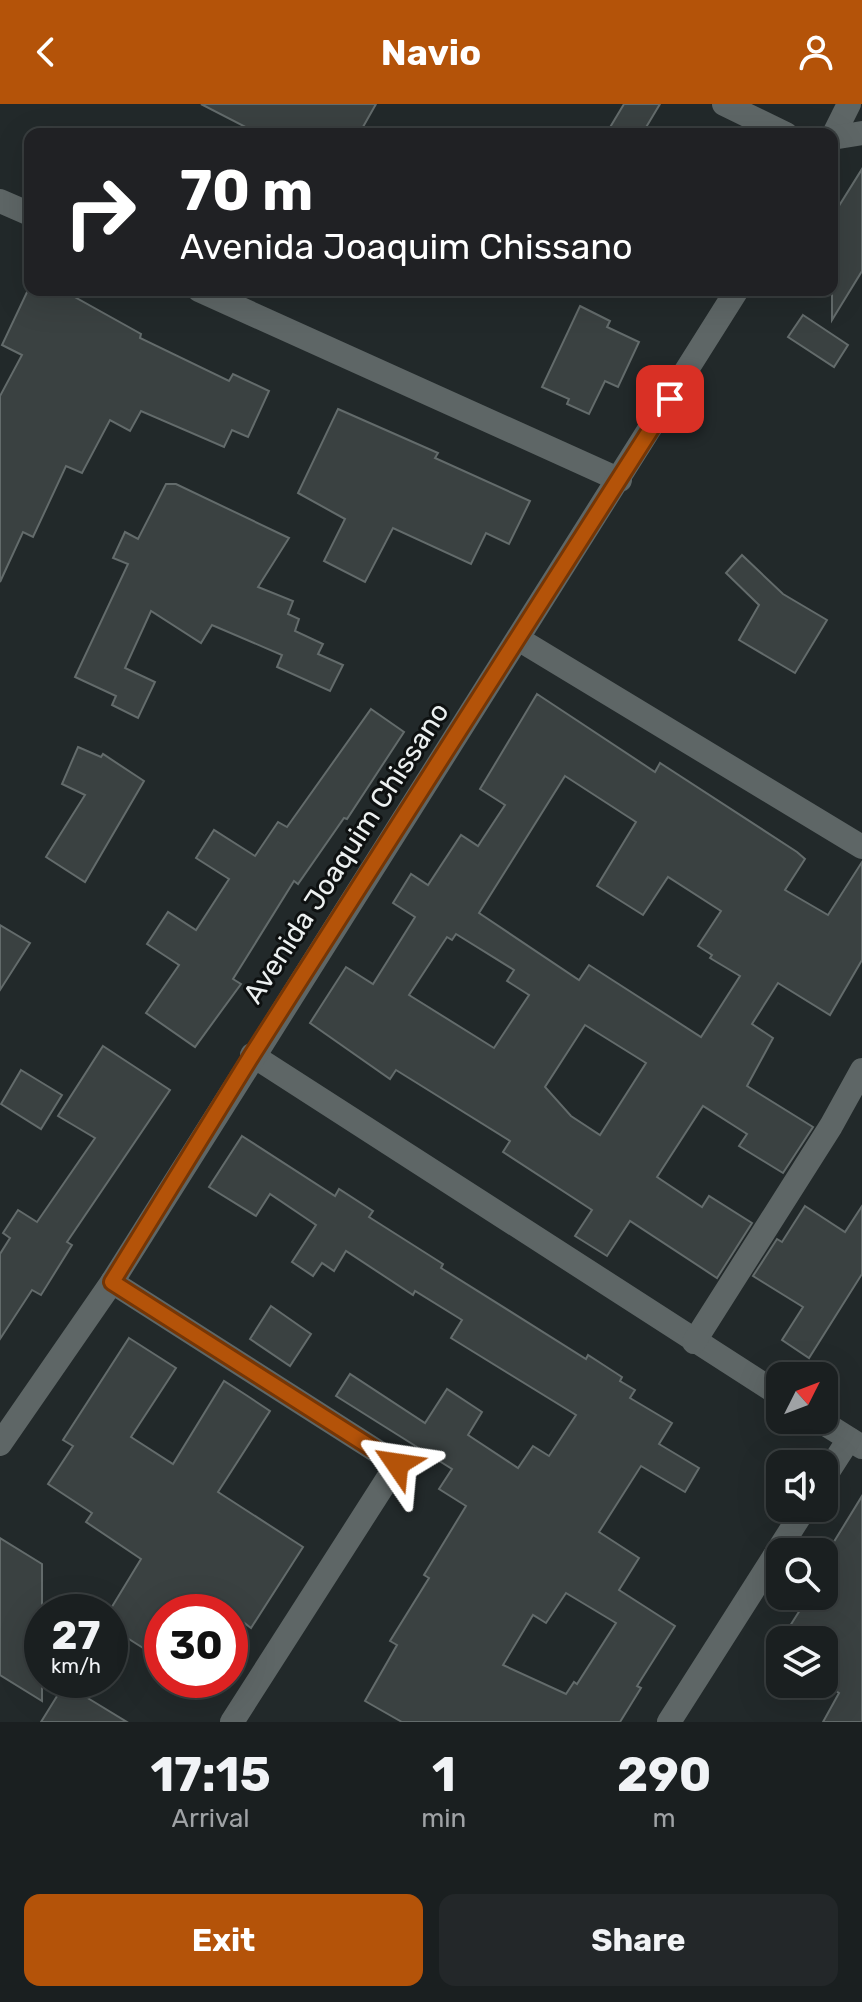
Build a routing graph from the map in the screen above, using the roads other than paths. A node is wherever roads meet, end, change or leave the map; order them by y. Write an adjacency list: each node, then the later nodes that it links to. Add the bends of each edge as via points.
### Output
1 (724, 104): 3 (street)
2 (849, 104): 4 (street)
3 (774, 128)
4 (837, 128)
5 (862, 133): 6 (street)
6 (838, 137)
7 (0, 201): 8 (street)
8 (24, 211)
9 (212, 296): 11 (street)
10 (733, 296): 11 (street, Avenida Joaquim Chissano)
11 (620, 480): 12 (street, Avenida Joaquim Chissano)
12 (520, 640): 13 (street); 14 (street, Avenida Joaquim Chissano)
13 (862, 847)
14 (252, 1055): 16 (street, Avenida Joaquim Chissano); 17 (street)
15 (862, 1070): 17 (street)
16 (112, 1282): 19 (street, Avenida Joaquim Chissano); 25 (street, via 397,1464)
17 (694, 1342): 18 (street)
18 (766, 1386)
19 (8, 1417): 22 (street, Avenida Joaquim Chissano)
20 (838, 1432): 21 (street)
21 (855, 1443): 23 (street)
22 (0, 1444)
23 (838, 1462)
24 (796, 1522): 26 (street)
25 (232, 1722)
26 (669, 1722)

